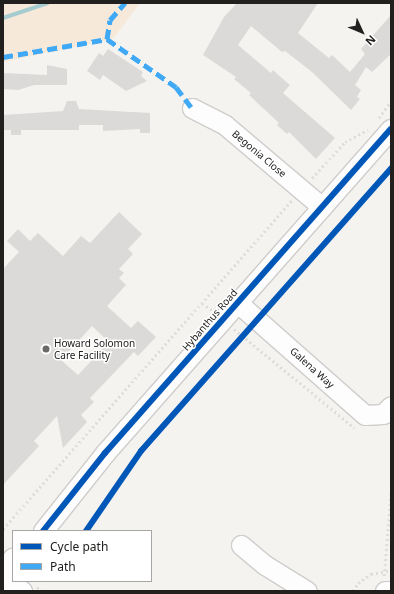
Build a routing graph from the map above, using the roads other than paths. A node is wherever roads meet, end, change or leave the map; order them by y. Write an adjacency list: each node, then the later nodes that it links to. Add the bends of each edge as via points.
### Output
1 (192, 108): 3 (street, Begonia Close, via 225,125)
2 (383, 126): 3 (street, Hybanthus Road)
3 (322, 207): 4 (street, Hybanthus Road)
4 (238, 303): 5 (street, Galena Way, via 365,415 383,414); 6 (street, Hybanthus Road, via 105,453)
5 (391, 406)
6 (43, 529)
7 (241, 545): 10 (street, via 265,565)
8 (12, 562): 9 (street)
9 (8, 584)
10 (307, 591)
11 (385, 591): 12 (street)
12 (389, 591)

